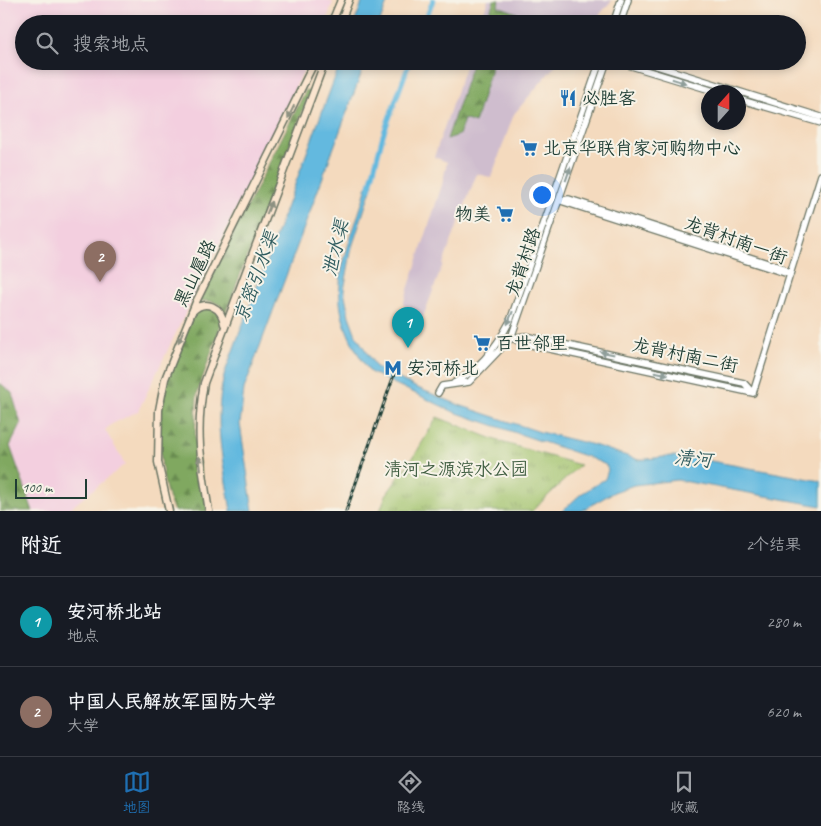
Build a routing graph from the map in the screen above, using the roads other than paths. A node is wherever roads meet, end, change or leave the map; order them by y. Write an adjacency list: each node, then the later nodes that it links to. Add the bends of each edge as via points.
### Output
1 (341, 0): 5 (main road)
2 (349, 0): 6 (main road)
3 (621, 0): 7 (street)
4 (628, 0): 8 (street)
5 (335, 15)
6 (343, 15)
7 (616, 15)
8 (623, 15)
9 (311, 70): 22 (main road, 黑山扈路, one-way to 22)
10 (322, 70): 23 (main road, one-way to 10)
11 (597, 70): 25 (street, 龙背村路, one-way to 25, via 510,321 499,342 473,370)
12 (604, 70): 20 (street, 龙背村路, one-way to 12)
13 (645, 70): 15 (street, one-way to 15)
14 (670, 70): 17 (street)
15 (701, 87)
16 (746, 101): 18 (street)
17 (821, 117)
18 (821, 123)
19 (821, 175): 21 (street)
20 (560, 200): 21 (street, 龙背村南一街, via 569,199 771,264); 24 (street, 龙背村路)
21 (790, 275): 24 (street, 龙背村南二街, via 753,393 744,383 524,336)
22 (191, 313): 23 (main road, via 198,307 211,305 220,313); 27 (main road, 黑山扈路, one-way to 27, via 165,379 159,410 158,462)
23 (224, 327): 28 (main road, one-way to 23, via 198,444 199,410 207,370)
24 (512, 338): 25 (street, 龙背村路, via 469,382)
25 (450, 385): 26 (street, 龙背村路, via 442,386)
26 (438, 393)
27 (169, 511)
28 (209, 511)

